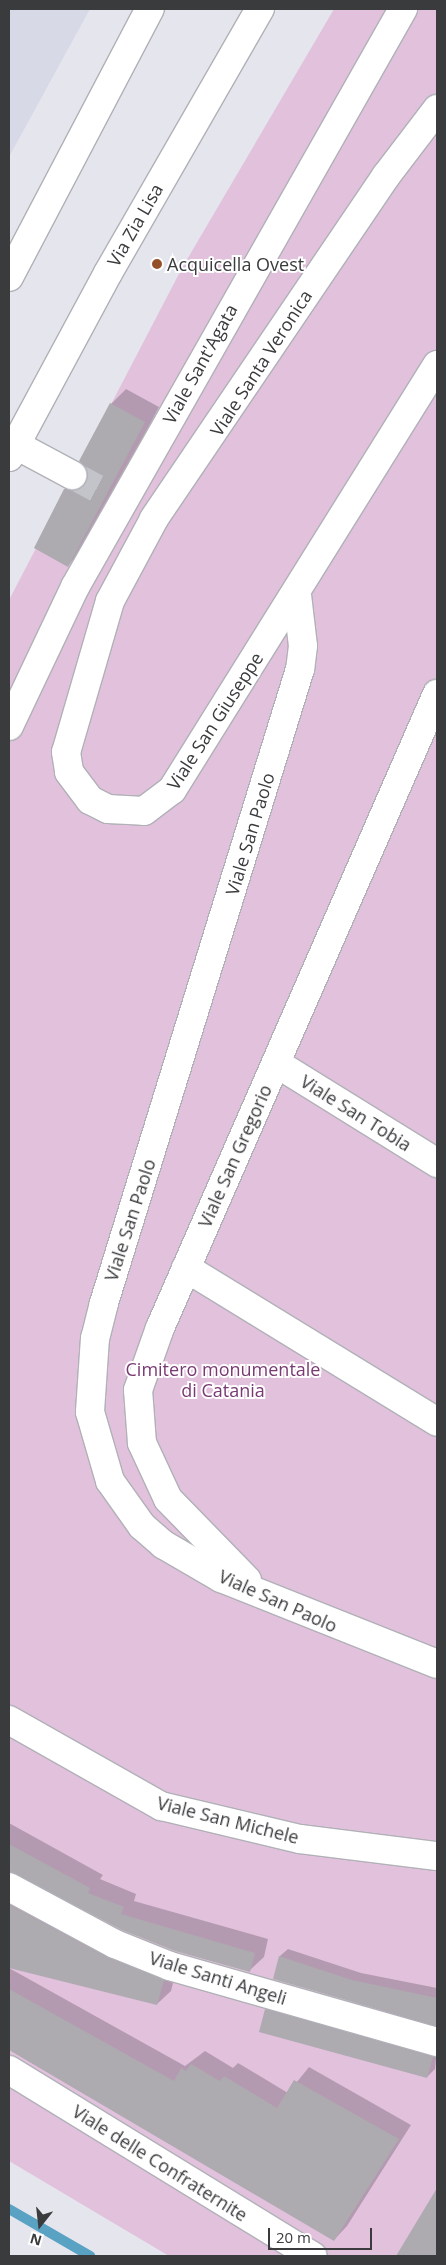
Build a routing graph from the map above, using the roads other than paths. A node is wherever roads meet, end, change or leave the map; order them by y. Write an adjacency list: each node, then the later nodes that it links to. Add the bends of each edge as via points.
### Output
1 (150, 9): 5 (street)
2 (260, 9): 7 (street, Via Zia Lisa, via 108,273)
3 (403, 9): 9 (street, Viale Sant'Agata)
4 (437, 109): 10 (street, Viale Santa Veronica, via 386,176)
5 (9, 277)
6 (437, 365): 11 (street, Viale San Giuseppe)
7 (12, 451): 8 (street)
8 (72, 475)
9 (115, 498): 10 (street); 13 (street, Viale Sant'Agata)
10 (154, 519): 11 (street, Viale San Giuseppe, via 110,601 66,752 69,772 90,800 126,812 158,804 172,790)
11 (298, 595): 18 (street, Viale San Paolo, via 304,646 300,669 104,1302 94,1338 90,1412 99,1450 126,1506 164,1545)
12 (437, 694): 14 (street, Viale San Gregorio)
13 (9, 726)
14 (276, 1063): 15 (street, Viale San Tobia); 16 (street, Viale San Gregorio)
15 (437, 1163)
16 (186, 1268): 17 (street); 18 (street, Viale San Gregorio, via 144,1364 138,1390 142,1443 168,1499)
17 (437, 1422)
18 (263, 1596): 19 (street, Viale San Paolo)
19 (437, 1664)
20 (9, 1720): 21 (street, Viale San Michele, via 161,1806 300,1840)
21 (437, 1856)
22 (9, 1886): 23 (street, Viale Santi Angeli, via 115,1944 170,1966)
23 (437, 2042)
24 (9, 2070): 25 (street, Viale delle Confraternite)
25 (312, 2256)

